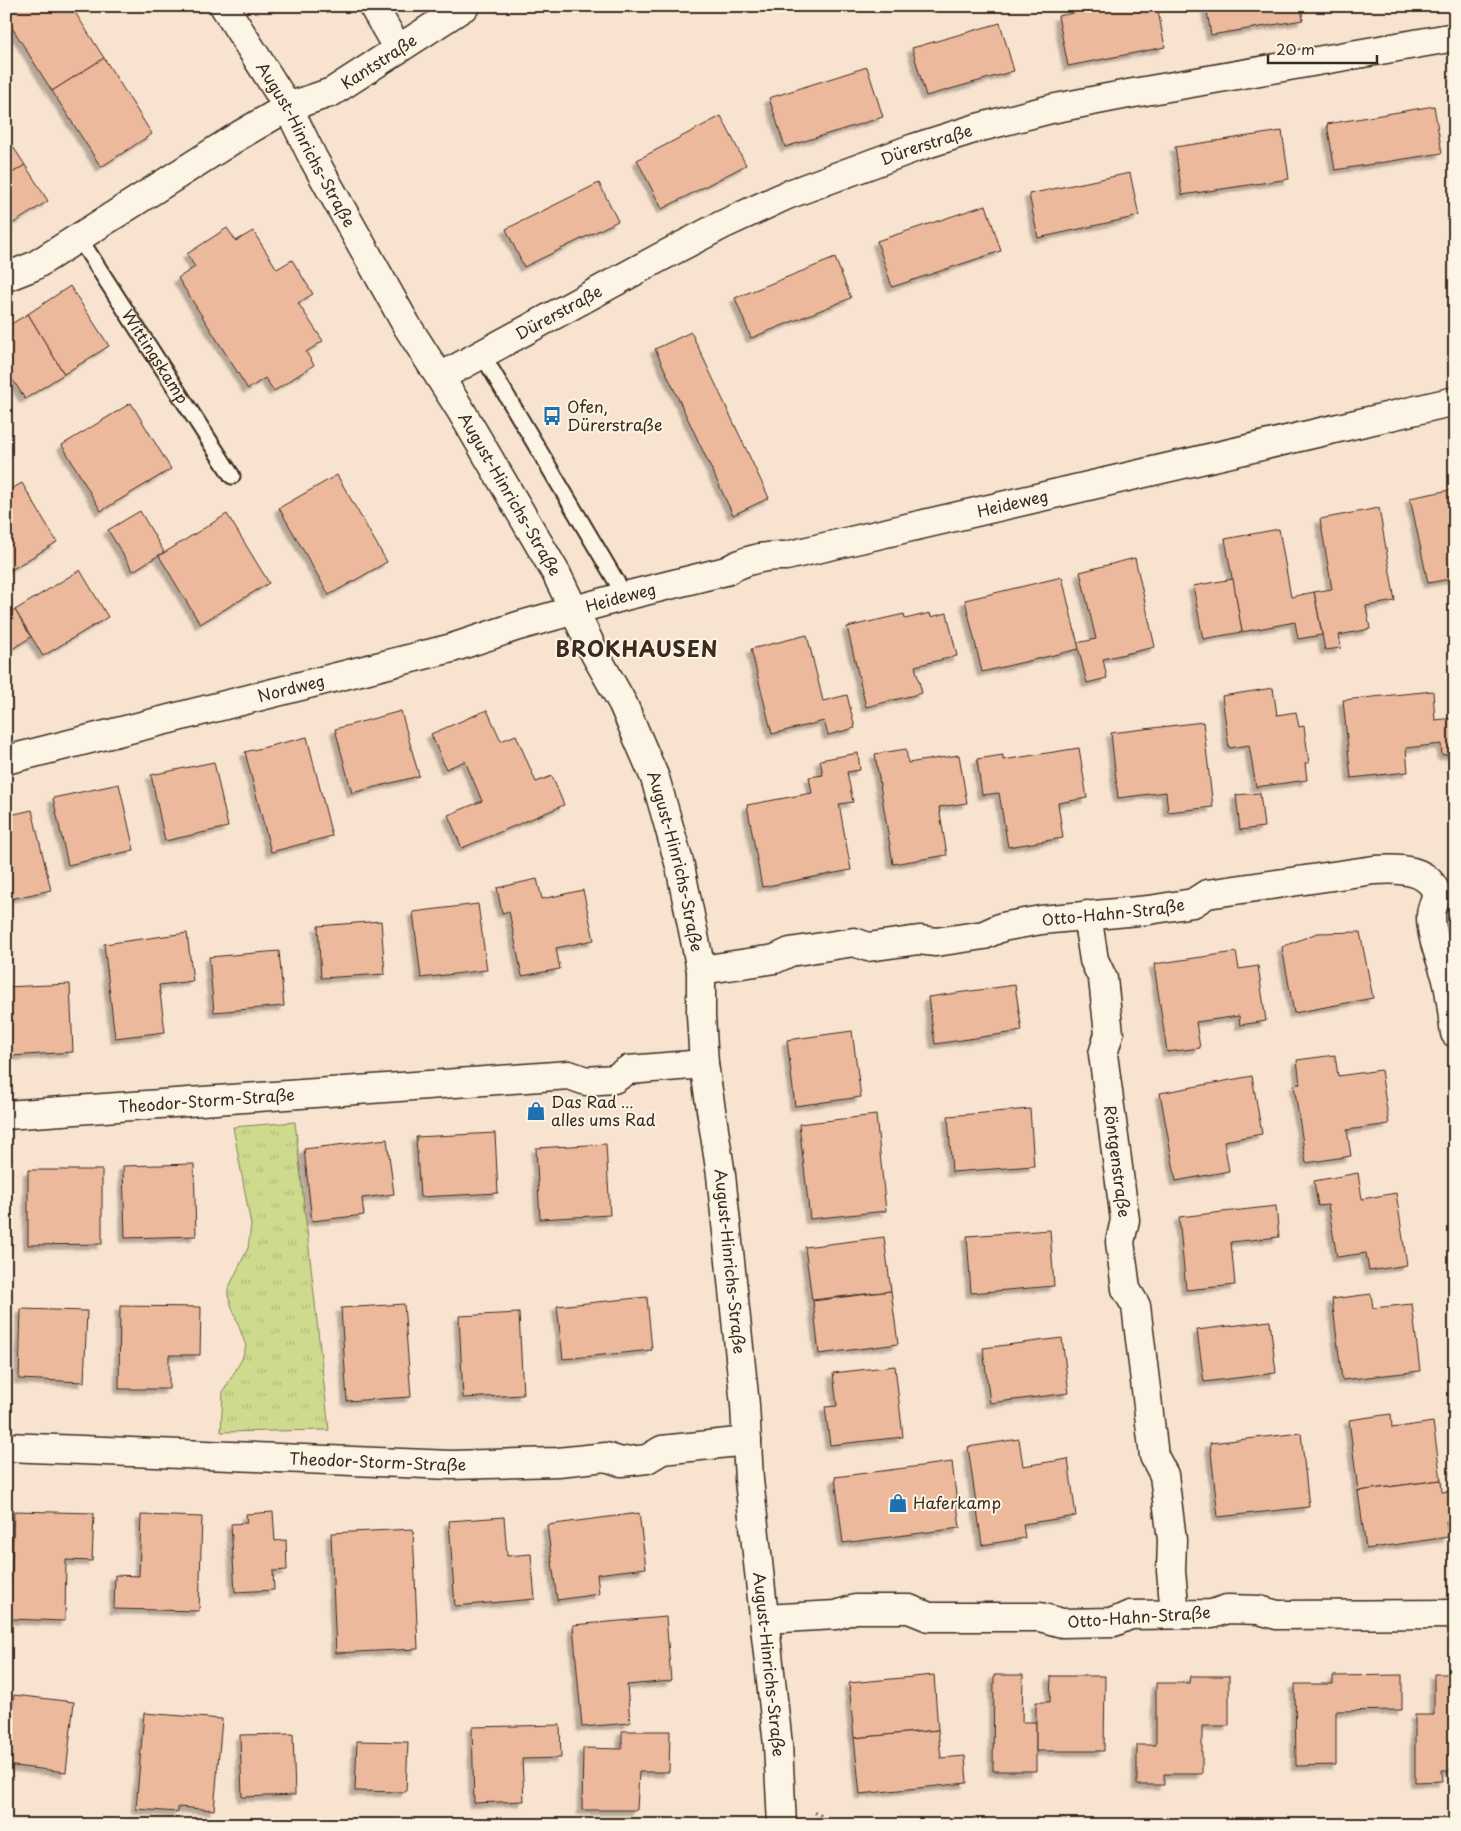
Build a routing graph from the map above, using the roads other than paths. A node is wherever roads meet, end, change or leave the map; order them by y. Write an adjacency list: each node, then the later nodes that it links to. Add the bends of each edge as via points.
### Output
1 (224, 6): 6 (street, August-Hinrichs-Straße)
2 (373, 6): 5 (street)
3 (465, 6): 5 (street, Kantstraße)
4 (1455, 37): 9 (street, Dürerstraße, via 1051,109 914,148 787,195 722,225)
5 (398, 49): 6 (street, Kantstraße, via 332,92)
6 (288, 107): 7 (street); 10 (street, August-Hinrichs-Straße, via 402,317)
7 (79, 238): 8 (street, via 34,266); 12 (lane, Wittingskamp)
8 (6, 277)
9 (482, 354): 10 (street, Dürerstraße); 13 (lane)
10 (440, 377): 14 (street, August-Hinrichs-Straße, via 556,573)
11 (1455, 401): 13 (street, Heideweg, via 786,556 770,555 740,562 726,571)
12 (232, 476)
13 (624, 596): 14 (street, Heideweg)
14 (574, 610): 15 (street, Nordweg, via 452,648); 17 (street, August-Hinrichs-Straße, via 623,704 655,778 680,866)
15 (6, 760)
16 (1087, 915): 17 (street, Otto-Hahn-Straße, via 1002,926 984,935 936,942 919,940 868,946 854,942 790,952 775,959); 18 (street, Otto-Hahn-Straße, via 1149,910 1193,902 1207,894 1374,870 1416,873 1434,888 1437,898 1431,915); 23 (street, Röntgenstraße, via 1094,960 1102,979 1109,1034 1103,1054 1125,1220 1121,1251 1126,1289 1136,1306 1154,1456 1164,1475 1172,1540)
17 (701, 970): 19 (street, August-Hinrichs-Straße)
18 (1455, 1033)
19 (704, 1064): 20 (street, Theodor-Storm-Straße, via 628,1070 614,1078 586,1081 569,1075); 21 (street, August-Hinrichs-Straße, via 721,1175 746,1405)
20 (6, 1115)
21 (747, 1441): 22 (street, Theodor-Storm-Straße, via 662,1450 647,1459 620,1462 606,1457 558,1462 451,1465); 25 (street, August-Hinrichs-Straße)
22 (6, 1447)
23 (1175, 1614): 24 (street, Otto-Hahn-Straße, via 1212,1614 1227,1609 1259,1610 1277,1615); 25 (street, Otto-Hahn-Straße, via 1130,1616 1114,1622 1062,1623 1040,1617 929,1617 909,1609 855,1609 836,1615)
24 (1455, 1614)
25 (765, 1619): 26 (street, August-Hinrichs-Straße, via 778,1745)
26 (782, 1825)

